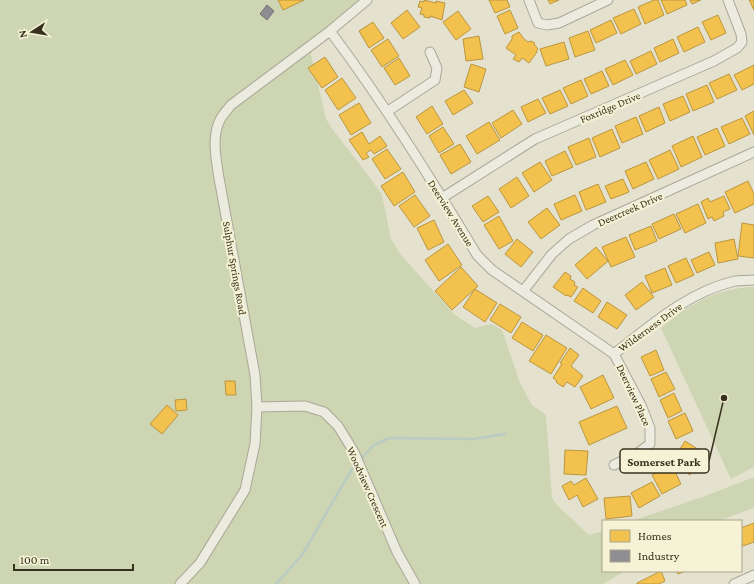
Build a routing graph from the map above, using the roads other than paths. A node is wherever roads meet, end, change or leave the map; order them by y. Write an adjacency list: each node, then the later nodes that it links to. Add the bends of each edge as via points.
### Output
1 (367, 0): 5 (street, Sulphur Springs Road)
2 (529, 0): 3 (street, via 538,23 546,25 559,22)
3 (608, 0)
4 (728, 0): 9 (street, Foxridge Drive, via 741,34 742,42 737,48 714,61 536,139)
5 (330, 31): 7 (street, Deerview Avenue); 13 (street, Sulphur Springs Road, via 231,105 221,118 216,136 219,178 255,375)
6 (430, 52): 7 (street, via 437,68 435,80)
7 (388, 112): 9 (street, Deerview Avenue)
8 (754, 152): 11 (street, Deercreek Drive, via 593,225 568,239 552,254)
9 (442, 198): 11 (street, Deerview Avenue, via 477,255 492,270)
10 (754, 280): 12 (street, Wilderness Drive, via 736,281 701,293 665,313)
11 (524, 290): 12 (street, Deerview Avenue)
12 (614, 354): 14 (street, Deerview Place, via 650,428 650,444 638,453)
13 (258, 407): 16 (street, Sulphur Springs Road, via 255,444 245,490 200,563); 17 (street, Woodview Crescent, via 305,406 324,412 338,426 354,452 397,552)
14 (614, 464)
15 (754, 575): 18 (street)
16 (180, 584)
17 (414, 584)
18 (734, 584)

